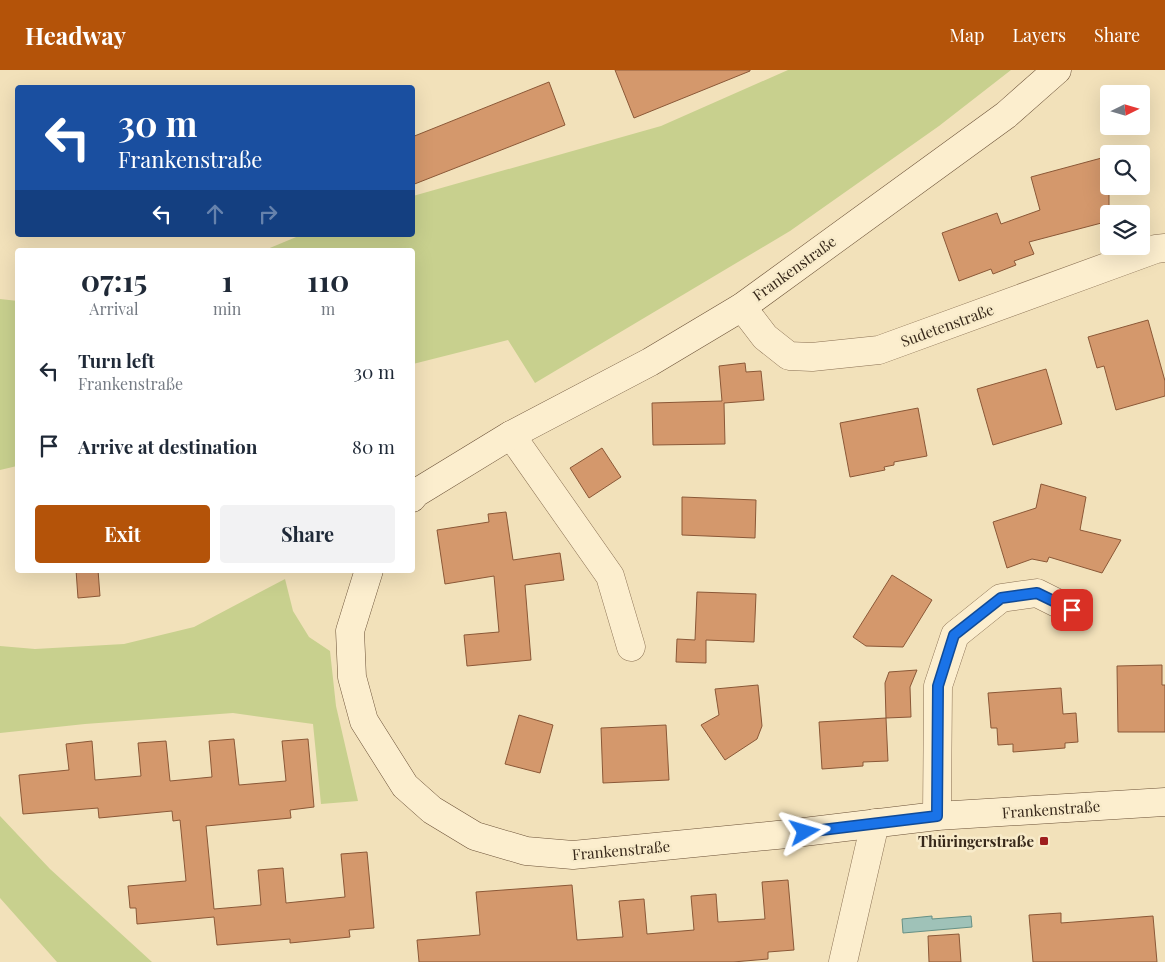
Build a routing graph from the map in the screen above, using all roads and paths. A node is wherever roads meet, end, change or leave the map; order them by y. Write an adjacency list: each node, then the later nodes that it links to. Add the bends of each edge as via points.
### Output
1 (1057, 70): 3 (street, Frankenstraße, via 1006,114)
2 (1165, 248): 3 (street, Sudetenstraße, via 879,350 812,357 789,356 765,337)
3 (742, 307): 4 (street, Frankenstraße, via 650,362)
4 (511, 435): 5 (street, Frankenstraße); 8 (street, via 610,576)
5 (415, 494)
6 (368, 573): 11 (street, Frankenstraße, via 350,630 352,677 364,722 405,786 432,810 475,836 526,851 573,856)
7 (1072, 610): 10 (street, via 1037,593 1001,598 954,635 938,686)
8 (631, 647)
9 (1165, 802): 10 (street, Frankenstraße)
10 (937, 816): 11 (street, Frankenstraße)
11 (875, 823): 12 (street)
12 (843, 962)

